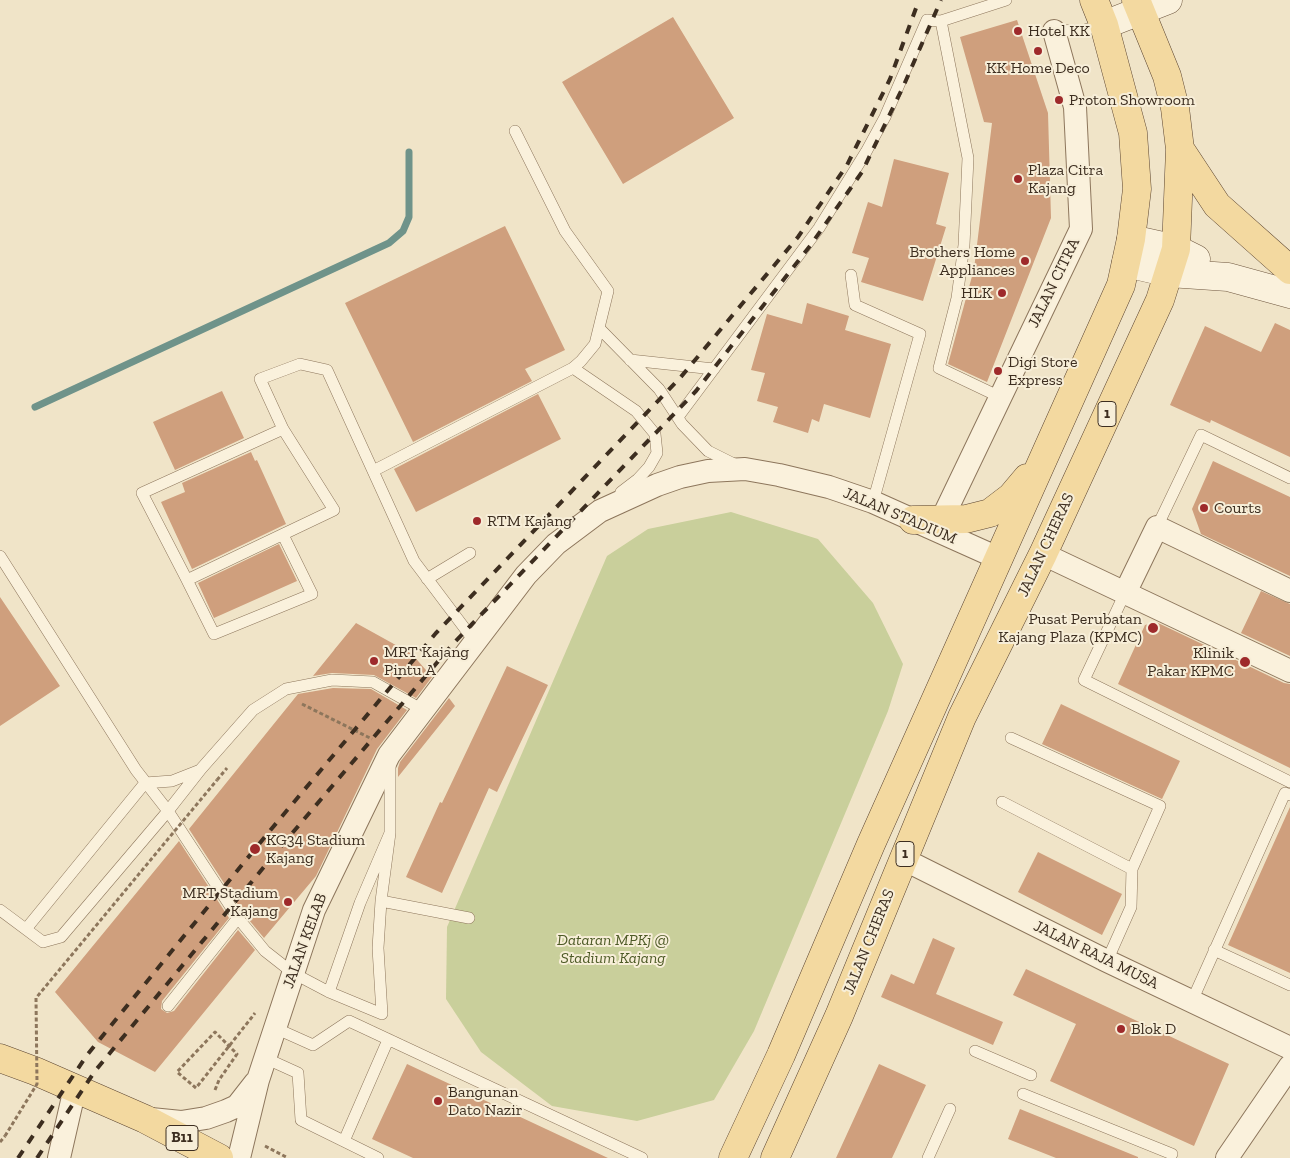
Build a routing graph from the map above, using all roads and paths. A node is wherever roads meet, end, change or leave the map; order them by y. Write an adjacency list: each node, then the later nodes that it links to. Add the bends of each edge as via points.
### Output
1 (1006, 0): 5 (lane)
2 (1094, 0): 6 (main road, 1)
3 (1168, 0): 4 (main road)
4 (1138, 6): 6 (main road); 9 (main road, JALAN CHERAS / 1, via 1167,76)
5 (942, 21): 18 (lane, via 927,20 885,117 866,152 819,228); 19 (lane, via 968,158 964,245 957,298 939,368)
6 (1104, 25): 7 (lane, via 1084,30); 10 (main road, 1, via 1134,133 1137,189)
7 (1054, 31): 19 (street, JALAN CITRA, via 1075,107 1081,229)
8 (515, 131): 15 (lane, via 565,231 608,291)
9 (1180, 149): 11 (main road, JALAN CHERAS / 1); 12 (main road, via 1217,205)
10 (1128, 251): 11 (main road); 22 (main road, 1, via 1121,286)
11 (1172, 261): 14 (main road); 33 (main road, JALAN CHERAS / 1, via 1160,300)
12 (1290, 270)
13 (851, 276): 26 (lane, via 854,305 920,334)
14 (1290, 294)
15 (599, 328): 16 (lane); 17 (lane, via 595,344)
16 (630, 360): 18 (lane); 20 (lane, via 659,389)
17 (573, 368): 24 (lane); 27 (lane, via 636,411 655,434 657,453 649,467)
18 (714, 369): 20 (lane)
19 (1000, 397): 29 (street, JALAN CITRA)
20 (678, 417): 23 (lane, via 708,451)
21 (283, 429): 24 (lane, via 260,378 300,364 327,370); 31 (lane, via 334,510); 37 (lane, via 142,493)
22 (1040, 465): 29 (main road, via 990,513); 35 (main road, 1)
23 (745, 469): 26 (street, JALAN STADIUM, via 829,487); 27 (street, JALAN STADIUM, via 708,471 680,477)
24 (373, 471): 36 (lane, via 414,561)
25 (1290, 478): 30 (lane, via 1200,435)
26 (873, 502): 28 (street, JALAN STADIUM)
27 (600, 511): 40 (street, JALAN STADIUM, via 556,544 526,575)
28 (913, 520): 29 (main road); 35 (street, JALAN STADIUM)
29 (942, 520)
30 (1157, 526): 38 (street); 39 (street)
31 (283, 535): 37 (lane); 37 (lane, via 312,594 214,634)
32 (470, 553): 36 (lane)
33 (1043, 554): 39 (street); 54 (main road, JALAN CHERAS / 1, via 962,717)
34 (0, 556): 49 (lane)
35 (998, 558): 91 (main road, 1, via 782,1055)
36 (427, 579): 40 (lane)
37 (187, 580)
38 (1290, 591)
39 (1125, 593): 41 (street); 48 (lane, via 1084,680)
40 (475, 642): 43 (street, JALAN KELAB)
41 (1290, 671)
42 (300, 704): 45 (path)
43 (423, 710): 45 (street, JALAN KELAB); 46 (lane, via 373,682 332,680 286,689 253,710)
44 (1011, 738): 55 (lane, via 1160,806)
45 (391, 752): 53 (lane); 63 (street, JALAN KELAB, via 314,910)
46 (201, 769): 49 (lane, via 172,781); 52 (lane)
47 (217, 780): 84 (path, bridge, via 36,998 37,1084)
48 (1290, 782)
49 (145, 783): 52 (lane); 60 (lane)
50 (1290, 795): 61 (lane, via 1285,793)
51 (1002, 802): 55 (lane)
52 (168, 811): 58 (lane); 60 (lane, via 61,937 43,942)
53 (390, 833): 56 (lane); 65 (lane, via 360,903)
54 (903, 859): 62 (street, JALAN RAJA MUSA); 92 (main road, JALAN CHERAS / 1, via 839,1016)
55 (1132, 869): 62 (lane, via 1131,906)
56 (381, 901): 59 (lane); 65 (lane, via 378,948 382,1014)
57 (0, 910): 60 (lane)
58 (238, 918): 63 (lane, via 265,951); 67 (lane)
59 (469, 918)
60 (26, 929)
61 (1214, 950): 64 (lane); 66 (lane)
62 (1107, 960): 66 (street, JALAN RAJA MUSA)
63 (293, 973): 65 (lane); 69 (street, JALAN KELAB)
64 (1290, 985)
65 (329, 992)
66 (1192, 1001): 71 (street, JALAN RAJA MUSA)
67 (168, 1006)
68 (260, 1007): 81 (path, via 246,1024 230,1045 224,1052 213,1067 196,1088 177,1072 215,1032 226,1043 231,1049 237,1054 214,1092)
69 (275, 1028): 70 (lane, via 313,1045 349,1021); 74 (street, JALAN KELAB)
70 (388, 1040): 83 (lane); 90 (lane)
71 (1290, 1048)
72 (975, 1051): 76 (lane)
73 (0, 1058): 78 (main road, B11)
74 (265, 1058): 77 (street, JALAN KELAB); 83 (lane, via 298,1072 301,1120)
75 (1290, 1066): 94 (street)
76 (1031, 1075)
77 (258, 1080): 81 (street, via 237,1106); 88 (street, JALAN KELAB)
78 (76, 1088): 82 (main road, B11); 86 (street)
79 (1023, 1094): 85 (lane)
80 (950, 1109): 93 (lane)
81 (226, 1111): 82 (street, via 181,1122)
82 (145, 1119): 87 (main road, B11)
83 (344, 1141): 89 (lane)
84 (0, 1142)
85 (1172, 1154)
86 (59, 1158)
87 (219, 1158)
88 (239, 1158)
89 (378, 1158)
90 (642, 1158)
91 (733, 1158)
92 (775, 1158)
93 (928, 1158)
94 (1227, 1158)

